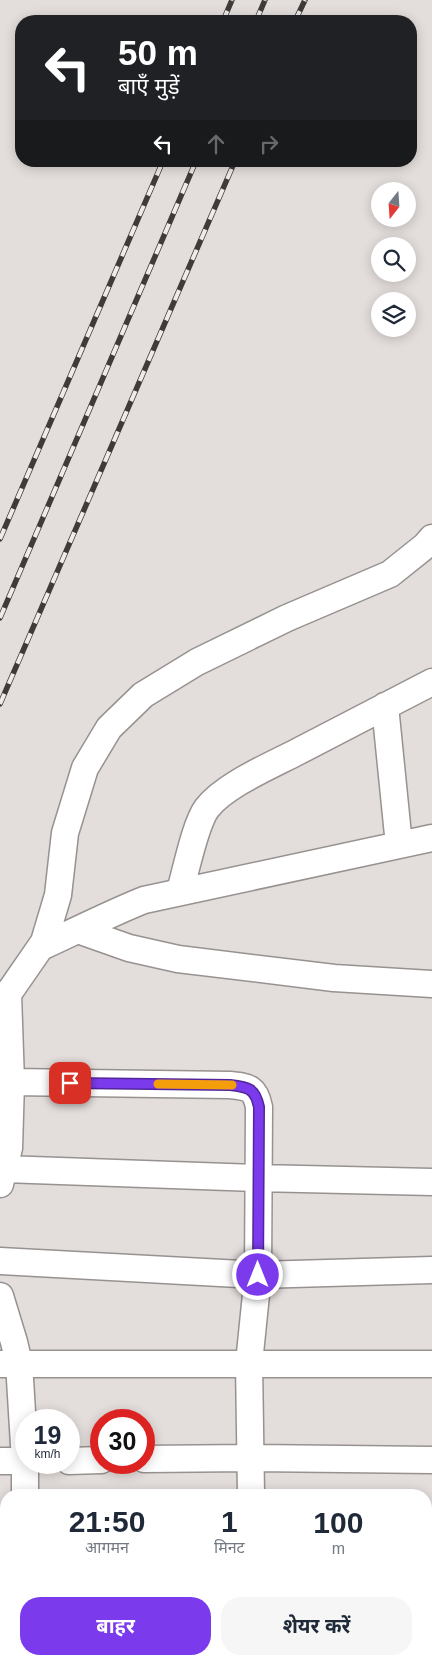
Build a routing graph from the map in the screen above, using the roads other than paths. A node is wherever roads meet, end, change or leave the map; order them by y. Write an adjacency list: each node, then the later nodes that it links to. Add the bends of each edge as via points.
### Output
1 (432, 538): 8 (street, via 390,574 197,662 143,695 109,728 85,768 65,833 58,895)
2 (432, 682): 3 (street)
3 (386, 706): 5 (street); 6 (street, via 264,769 214,800 200,822)
4 (432, 838): 5 (street)
5 (399, 845): 6 (street)
6 (180, 892): 7 (street, via 144,900)
7 (78, 930): 8 (street); 9 (street, via 129,948 178,959 334,978)
8 (41, 947): 10 (street)
9 (432, 984)
10 (4, 994): 11 (street)
11 (11, 1082): 12 (street, via 9,1148); 13 (street, via 230,1085 250,1089 259,1107)
12 (2, 1176): 13 (street)
13 (258, 1178): 14 (street); 17 (street)
14 (432, 1182)
15 (0, 1261): 17 (street)
16 (432, 1270): 17 (street)
17 (258, 1275): 19 (street)
18 (0, 1296): 20 (street, via 14,1342)
19 (249, 1363): 20 (street); 21 (street); 23 (street)
20 (10, 1364): 22 (street)
21 (432, 1364)
22 (15, 1433)
23 (250, 1458): 24 (street); 25 (street); 28 (street)
24 (155, 1459)
25 (432, 1460)
26 (20, 1474): 27 (street)
27 (24, 1489)
28 (251, 1489)

